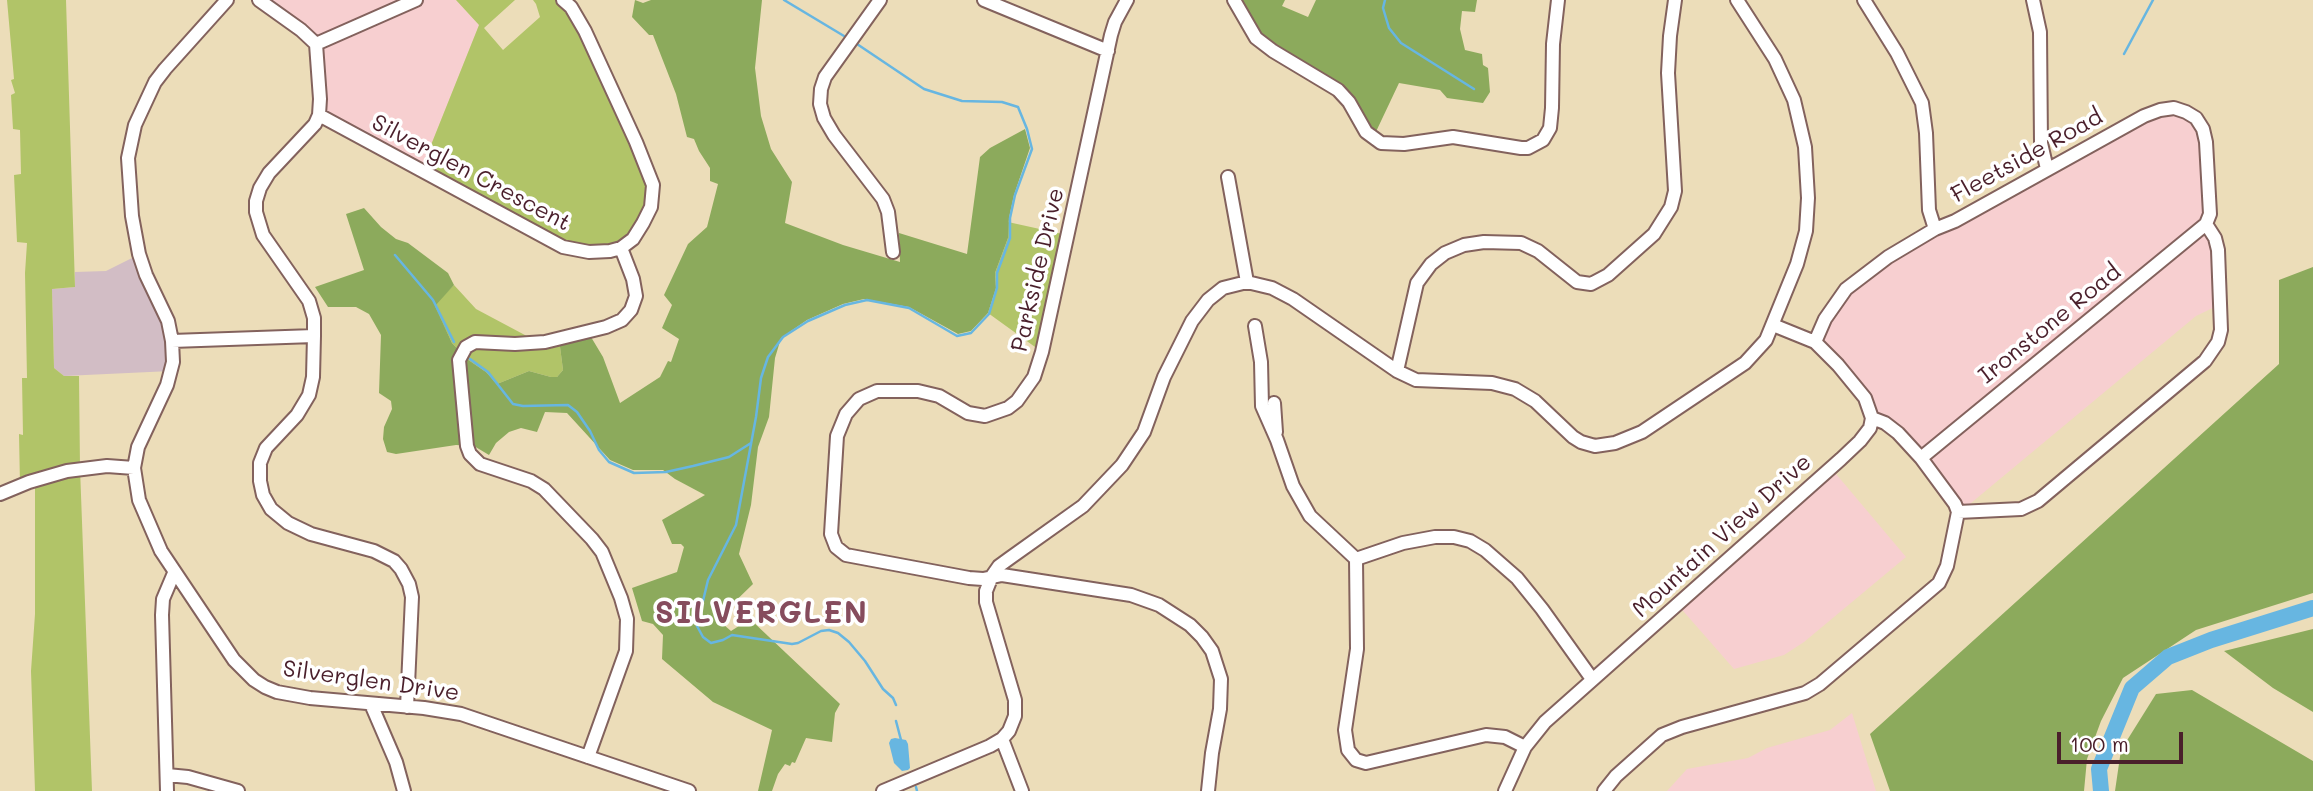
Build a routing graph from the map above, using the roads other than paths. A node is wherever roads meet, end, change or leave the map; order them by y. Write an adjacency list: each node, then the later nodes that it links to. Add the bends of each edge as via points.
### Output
1 (227, 0): 27 (street, Silverglen Drive, via 160,75 144,102 130,142 137,243)
2 (258, 0): 14 (street)
3 (416, 0): 14 (street)
4 (880, 0): 22 (street, via 825,77 821,109 834,135 883,199)
5 (984, 0): 15 (street)
6 (1127, 0): 15 (street, Parkside Drive, via 1115,22)
7 (1234, 0): 8 (street, via 1256,38 1338,90 1366,132 1381,143 1446,137 1521,148 1543,140 1550,128)
8 (1558, 0)
9 (1675, 0): 29 (street, via 1668,73 1675,191 1654,234 1617,268 1591,284 1577,282 1521,243 1484,242 1445,253 1417,283)
10 (1737, 0): 24 (street, via 1789,87 1805,147 1806,231)
11 (1864, 0): 20 (street, via 1922,103 1929,210)
12 (2033, 0): 17 (street, via 2040,32 2041,144)
13 (570, 2): 21 (street, via 653,185 649,212 638,232)
14 (316, 44): 16 (street)
15 (1108, 51): 39 (street, Parkside Drive, via 1042,352 1026,390 1007,408 985,415 968,413 930,393 877,391 853,405 837,436 831,534 841,552 970,578)
16 (319, 115): 21 (street, Silverglen Crescent, via 563,247 589,252); 26 (street, via 270,173 256,201 263,236 312,309)
17 (2047, 169): 19 (street, Fleetside Road, via 2144,116 2174,108 2186,112 2196,118 2206,142 2210,214); 20 (street, Fleetside Road)
18 (1228, 177): 23 (street)
19 (2206, 223): 33 (street, Ironstone Road); 36 (street, via 2218,250 2221,330 2205,361 2038,501 2021,509)
20 (1935, 229): 28 (street, Fleetside Road, via 1846,289)
21 (621, 248): 45 (street, via 636,296 622,320 545,342 475,342 458,360 470,454 481,464 544,489 597,545 621,598 627,620 626,651)
22 (893, 252)
23 (1247, 282): 29 (street, via 1293,299); 39 (street, via 1223,288 1199,311 1164,377 1144,432 1122,465 1083,506)
24 (1773, 325): 28 (street); 29 (street, via 1758,350 1730,374 1642,432 1604,445 1588,445 1573,437 1535,401 1515,389 1492,383 1426,382)
25 (1255, 326): 32 (street, via 1262,406)
26 (314, 336): 27 (street); 42 (street, via 309,395 266,448 260,481 271,509 288,523 374,551 401,569 412,597)
27 (172, 341): 34 (street, Silverglen Drive, via 171,372 138,447)
28 (1815, 342): 31 (street, via 1858,387)
29 (1397, 371)
30 (1274, 403): 32 (street)
31 (1872, 418): 33 (street, via 1898,433); 40 (street, Mountain View Drive, via 1870,428 1841,459)
32 (1277, 440): 37 (street, via 1304,509)
33 (1921, 458): 36 (street)
34 (134, 468): 35 (street, via 67,471); 38 (street, Silverglen Drive, via 146,519)
35 (0, 494)
36 (1958, 512): 55 (street, via 1939,583 1820,684 1805,693 1662,735)
37 (1356, 559): 40 (street, via 1435,537 1470,541 1517,578); 44 (street, via 1357,662 1344,736 1351,755 1361,762 1375,762 1486,735 1505,737)
38 (174, 573): 41 (street, Silverglen Drive, via 234,660 254,680 277,692); 46 (street, via 162,615)
39 (992, 576): 43 (street, via 986,602 1015,700 1013,724); 53 (street, Parkside Drive, via 1145,598 1202,637 1216,659 1222,691)
40 (1592, 679): 44 (street, Mountain View Drive)
41 (371, 704): 42 (street, Silverglen Drive); 49 (street)
42 (407, 707): 45 (street, Silverglen Drive, via 461,714)
43 (1002, 739): 51 (street); 52 (street)
44 (1525, 747): 54 (street, Mountain View Drive)
45 (588, 757): 50 (street, Silverglen Drive)
46 (167, 775): 47 (street); 48 (street)
47 (167, 791)
48 (238, 791)
49 (404, 791)
50 (689, 791)
51 (883, 791)
52 (1022, 791)
53 (1208, 791)
54 (1505, 791)
55 (1604, 791)

